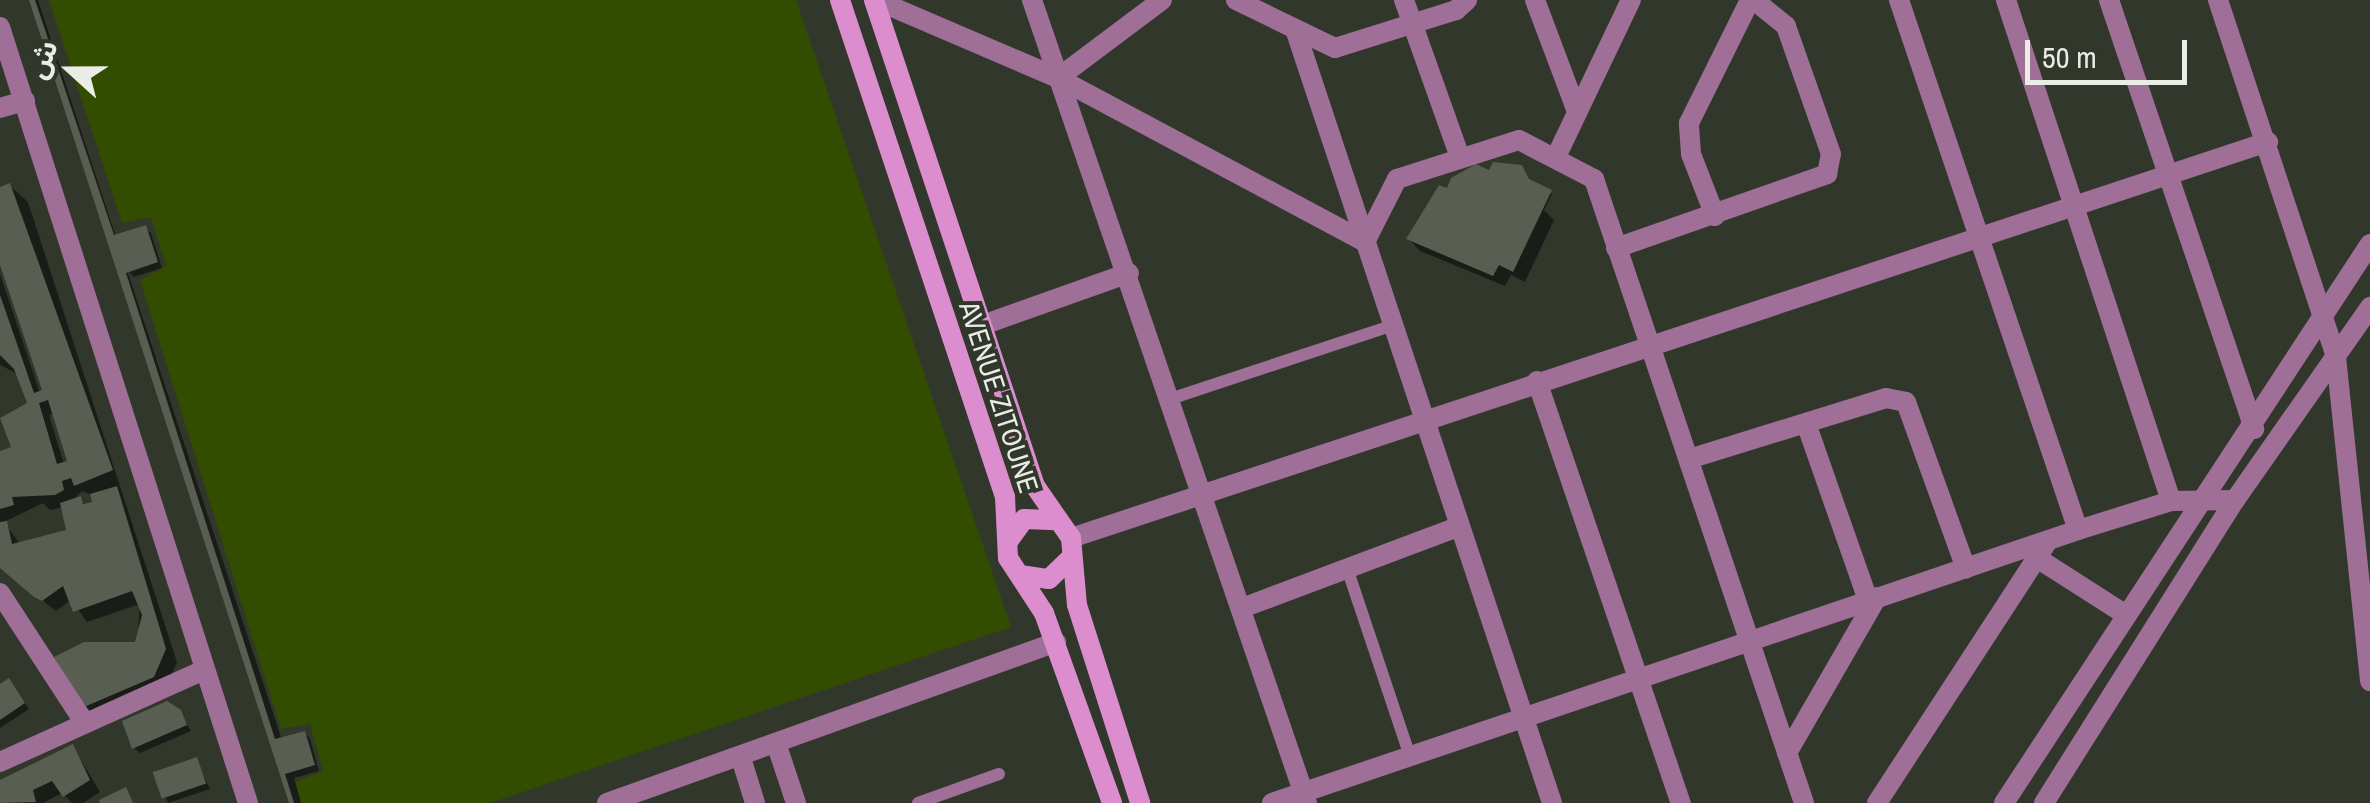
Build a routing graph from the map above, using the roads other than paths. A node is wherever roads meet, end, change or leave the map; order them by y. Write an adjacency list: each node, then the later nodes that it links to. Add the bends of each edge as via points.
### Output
1 (874, 0): 14 (street); 18 (street); 35 (main road, AVENUE ZITOUNE)
2 (1032, 0): 18 (street)
3 (1162, 0): 18 (street)
4 (1236, 0): 17 (street)
5 (1404, 0): 15 (street)
6 (1468, 0): 15 (street)
7 (1535, 0): 21 (street)
8 (1631, 0): 21 (street)
9 (1752, 0): 27 (street, via 1689,123 1691,154); 27 (street, via 1786,26 1830,166 1822,181)
10 (1899, 0): 28 (street)
11 (2006, 0): 26 (street)
12 (2109, 0): 25 (street)
13 (2218, 0): 22 (street)
14 (841, 5): 53 (main road, AVENUE ZITOUNE, via 1005,497)
15 (1413, 24): 17 (street, via 1335,48); 24 (street)
16 (0, 27): 19 (street)
17 (1295, 29): 29 (street)
18 (1058, 78): 29 (street); 32 (street)
19 (25, 100): 20 (street); 65 (street)
20 (0, 108)
21 (1577, 112): 23 (street)
22 (2268, 142): 25 (street); 34 (street)
23 (1556, 156): 24 (street, via 1519,140); 31 (street, via 1594,179)
24 (1460, 157): 29 (street, via 1397,179)
25 (2167, 176): 26 (street); 42 (street)
26 (2076, 208): 28 (street); 49 (street)
27 (1715, 216): 31 (street)
28 (1982, 237): 37 (street); 52 (street)
29 (1366, 242): 36 (street)
30 (2370, 244): 34 (street)
31 (1616, 248): 37 (street)
32 (1128, 272): 35 (street); 40 (street)
33 (2368, 316): 38 (street)
34 (2326, 317): 38 (street); 42 (street)
35 (980, 326): 50 (main road, AVENUE ZITOUNE, via 1035,486)
36 (1394, 326): 40 (lane); 41 (street)
37 (1645, 344): 39 (street); 44 (street)
38 (2336, 357): 45 (street); 67 (street)
39 (1537, 381): 41 (street); 66 (street)
40 (1170, 399): 46 (street)
41 (1423, 420): 46 (street); 51 (street)
42 (2252, 424): 45 (street); 47 (street)
43 (1807, 426): 44 (street); 56 (street, via 1886,398 1906,402 1915,412); 60 (street)
44 (1689, 460): 63 (street)
45 (2263, 460): 48 (street)
46 (1202, 494): 54 (street); 61 (street)
47 (2201, 499): 48 (street); 49 (street); 62 (street)
48 (2235, 500): 90 (street)
49 (2171, 502): 52 (street)
50 (1057, 520): 53 (main road, via 1024,519); 54 (main road, AVENUE ZITOUNE)
51 (1457, 527): 57 (street); 68 (street)
52 (2078, 530): 55 (street)
53 (1007, 546): 58 (main road, AVENUE ZITOUNE)
54 (1071, 548): 58 (main road, via 1049,580); 83 (main road, AVENUE ZITOUNE, via 1085,633)
55 (2043, 550): 56 (street); 62 (street); 88 (street)
56 (1966, 569): 60 (street)
57 (1348, 572): 61 (street); 72 (lane)
58 (1020, 575): 64 (main road, AVENUE ZITOUNE)
59 (0, 593): 69 (street)
60 (1873, 599): 63 (street); 71 (street)
61 (1242, 608): 76 (street)
62 (2126, 615): 89 (street)
63 (1748, 640): 66 (street); 71 (street)
64 (1056, 642): 70 (street); 82 (main road, AVENUE ZITOUNE)
65 (204, 670): 69 (street); 77 (street)
66 (1636, 676): 68 (street); 86 (street)
67 (2370, 681)
68 (1526, 714): 72 (street); 85 (street)
69 (84, 722): 74 (street)
70 (777, 746): 73 (street); 80 (street)
71 (1787, 753): 87 (street)
72 (1410, 756): 76 (street)
73 (740, 758): 78 (street); 79 (street)
74 (0, 762)
75 (1000, 774): 81 (lane)
76 (1305, 798): 84 (street)
77 (248, 803)
78 (607, 803)
79 (756, 803)
80 (796, 803)
81 (918, 803)
82 (1112, 803)
83 (1140, 803)
84 (1272, 803)
85 (1552, 803)
86 (1681, 803)
87 (1804, 803)
88 (1878, 803)
89 (2004, 803)
90 (2044, 803)

